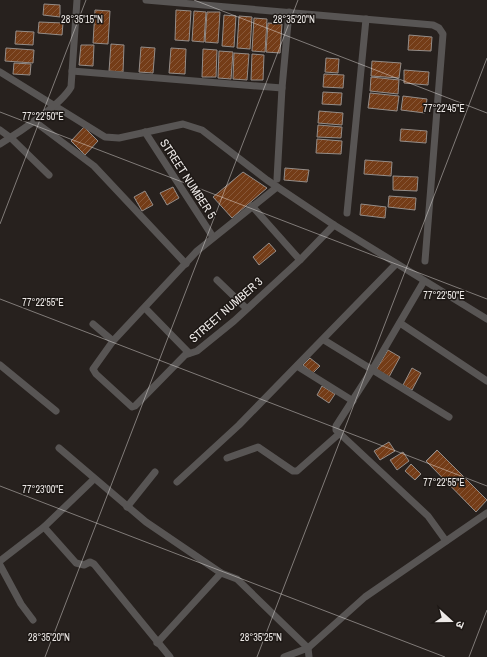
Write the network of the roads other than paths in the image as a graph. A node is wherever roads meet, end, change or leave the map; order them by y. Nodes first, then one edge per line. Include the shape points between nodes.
1 (77, 0) edge
2 (146, 0) edge
3 (289, 12) junction
4 (366, 19) junction
5 (72, 71) junction
6 (0, 72) edge
7 (282, 88) junction
8 (54, 105) junction
9 (34, 120) junction
10 (0, 130) edge
11 (145, 132) junction
12 (11, 138) junction
13 (0, 144) edge
14 (49, 175) dead end
15 (277, 179) dead end
16 (277, 187) junction
17 (252, 206) junction
18 (347, 213) dead end
19 (334, 226) junction
20 (213, 237) junction
21 (300, 260) junction
22 (425, 261) dead end
23 (186, 264) junction
24 (396, 264) junction
25 (216, 280) dead end
26 (424, 281) junction
27 (145, 308) junction
28 (246, 308) junction
29 (487, 319) edge
30 (400, 323) junction
31 (93, 324) dead end
32 (324, 340) junction
33 (113, 341) junction
34 (189, 353) junction
35 (0, 365) edge
36 (298, 366) junction
37 (372, 370) junction
38 (487, 381) edge
39 (352, 401) junction
40 (56, 411) dead end
41 (449, 417) dead end
42 (340, 433) junction
43 (59, 448) dead end
44 (227, 458) dead end
45 (155, 472) dead end
46 (94, 479) junction
47 (178, 482) dead end
48 (127, 507) junction
49 (487, 513) edge
50 (44, 527) junction
51 (446, 541) junction
52 (0, 561) edge
53 (0, 565) edge
54 (221, 573) junction
55 (33, 620) dead end
56 (157, 643) junction
57 (308, 648) junction
58 (170, 657) edge
59 (284, 657) edge
60 (309, 657) edge

1 - 5 street
2 - 3 street
3 - 4 street
3 - 7 street
4 - 18 street
4 - 22 street via 433,24 443,34
5 - 7 street
5 - 8 street via 68,93
6 - 8 street
7 - 15 street
8 - 9 street
8 - 11 street via 105,137 119,138
9 - 12 street
9 - 23 street via 94,166
10 - 12 street
11 - 16 street via 183,124 202,130
11 - 20 street, STREET NUMBER 5
12 - 13 street
12 - 14 street
16 - 17 street
16 - 19 street
17 - 20 street
17 - 21 street
19 - 21 street, STREET NUMBER 3
19 - 24 street
20 - 23 street
21 - 28 street, STREET NUMBER 3
23 - 27 street
24 - 26 street
24 - 32 street
25 - 28 street
26 - 29 street
26 - 30 street
27 - 33 street
27 - 34 street
28 - 34 street, STREET NUMBER 3 via 197,351
30 - 37 street
30 - 38 street
31 - 33 street
32 - 36 street
32 - 37 street
33 - 34 street, STREET NUMBER 3 via 93,369 132,407
35 - 40 street
36 - 39 street
36 - 47 street
37 - 39 street
37 - 41 street
39 - 42 street via 336,426
42 - 44 street via 297,471 258,447
42 - 51 street via 428,516
43 - 46 street
45 - 48 street
46 - 48 street
46 - 50 street
48 - 54 street
49 - 51 street
50 - 52 street
50 - 56 street via 76,562 84,565 90,562 94,564
51 - 57 street via 365,597
53 - 55 street via 21,604
54 - 56 street
54 - 57 street via 237,579
56 - 58 street
57 - 59 street
57 - 60 street

